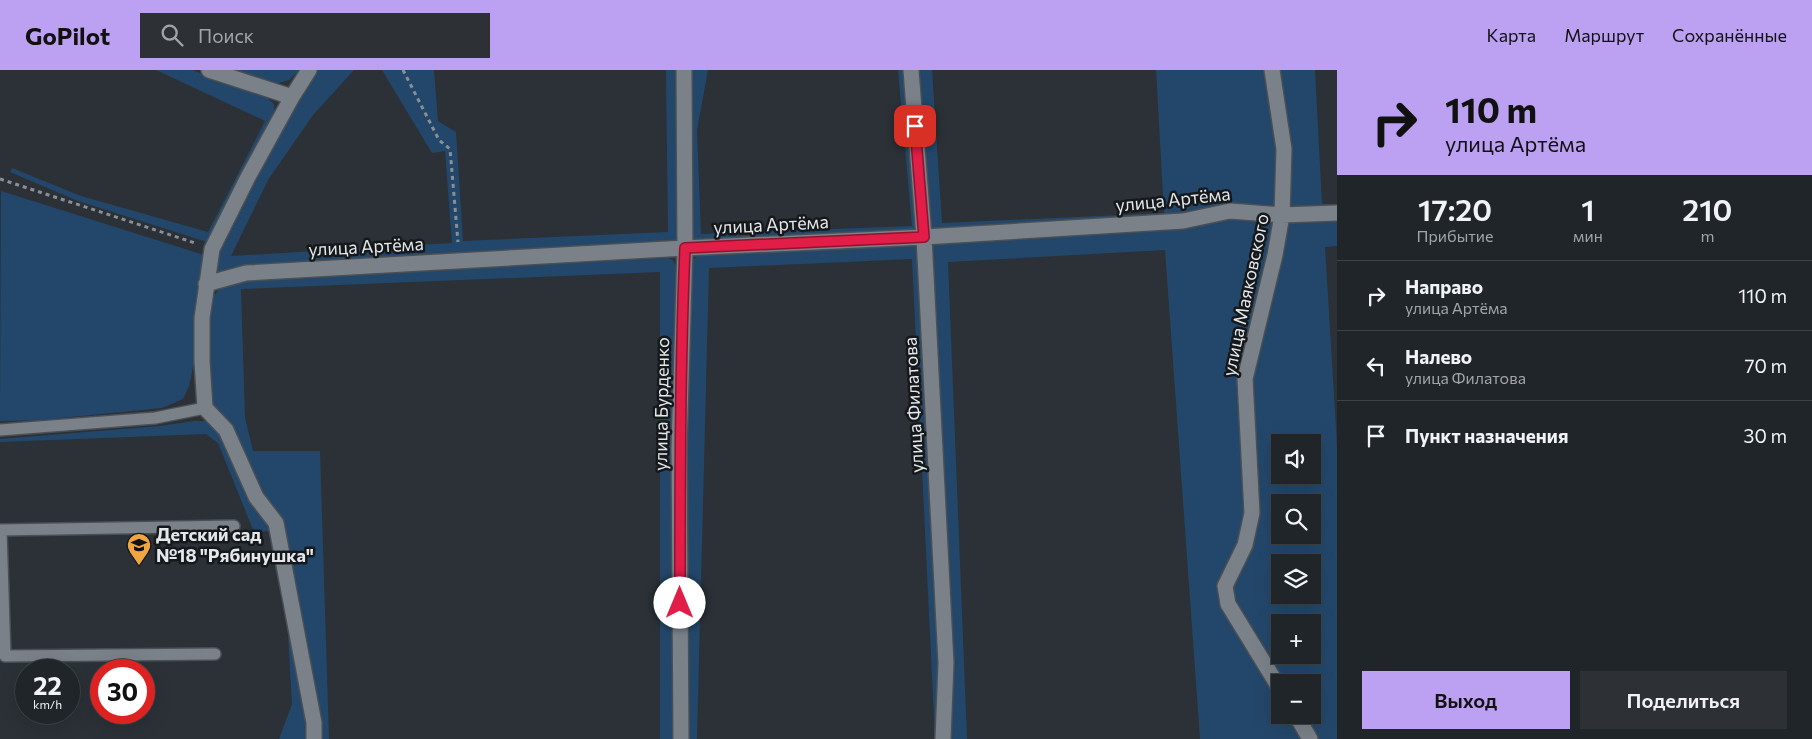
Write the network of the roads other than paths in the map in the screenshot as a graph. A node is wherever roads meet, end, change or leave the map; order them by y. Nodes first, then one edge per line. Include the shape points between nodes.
1 (208, 70) edge
2 (309, 70) edge
3 (684, 70) edge
4 (911, 70) edge
5 (1272, 70) edge
6 (292, 97) junction
7 (1337, 213) edge
8 (1282, 215) junction
9 (924, 237) junction
10 (685, 248) junction
11 (206, 284) junction
12 (205, 408) junction
13 (0, 430) edge
14 (234, 526) dead end
15 (0, 530) edge
16 (215, 654) dead end
17 (1271, 674) edge
18 (1301, 724) edge
19 (314, 739) edge
20 (682, 739) edge
21 (943, 739) edge
22 (1310, 739) edge

1 - 6 street
2 - 6 street
3 - 10 street, улица Бурденко
4 - 9 street, улица Филатова
5 - 8 street, улица Маяковского via 1284,149
6 - 11 street via 212,249
7 - 8 street, улица Артёма
8 - 9 street, улица Артёма via 1230,211 1182,221
8 - 17 street, улица Маяковского via 1245,379 1252,513 1245,545 1225,586 1228,604
9 - 10 street, улица Артёма
9 - 21 street, улица Филатова via 946,663
10 - 11 street, улица Артёма via 246,273
10 - 20 street, улица Бурденко via 679,448
11 - 12 street via 202,318
12 - 13 lane via 155,418
12 - 19 street via 226,430 256,498 276,523 314,723
14 - 15 lane
15 - 16 lane via 5,656
18 - 22 street

